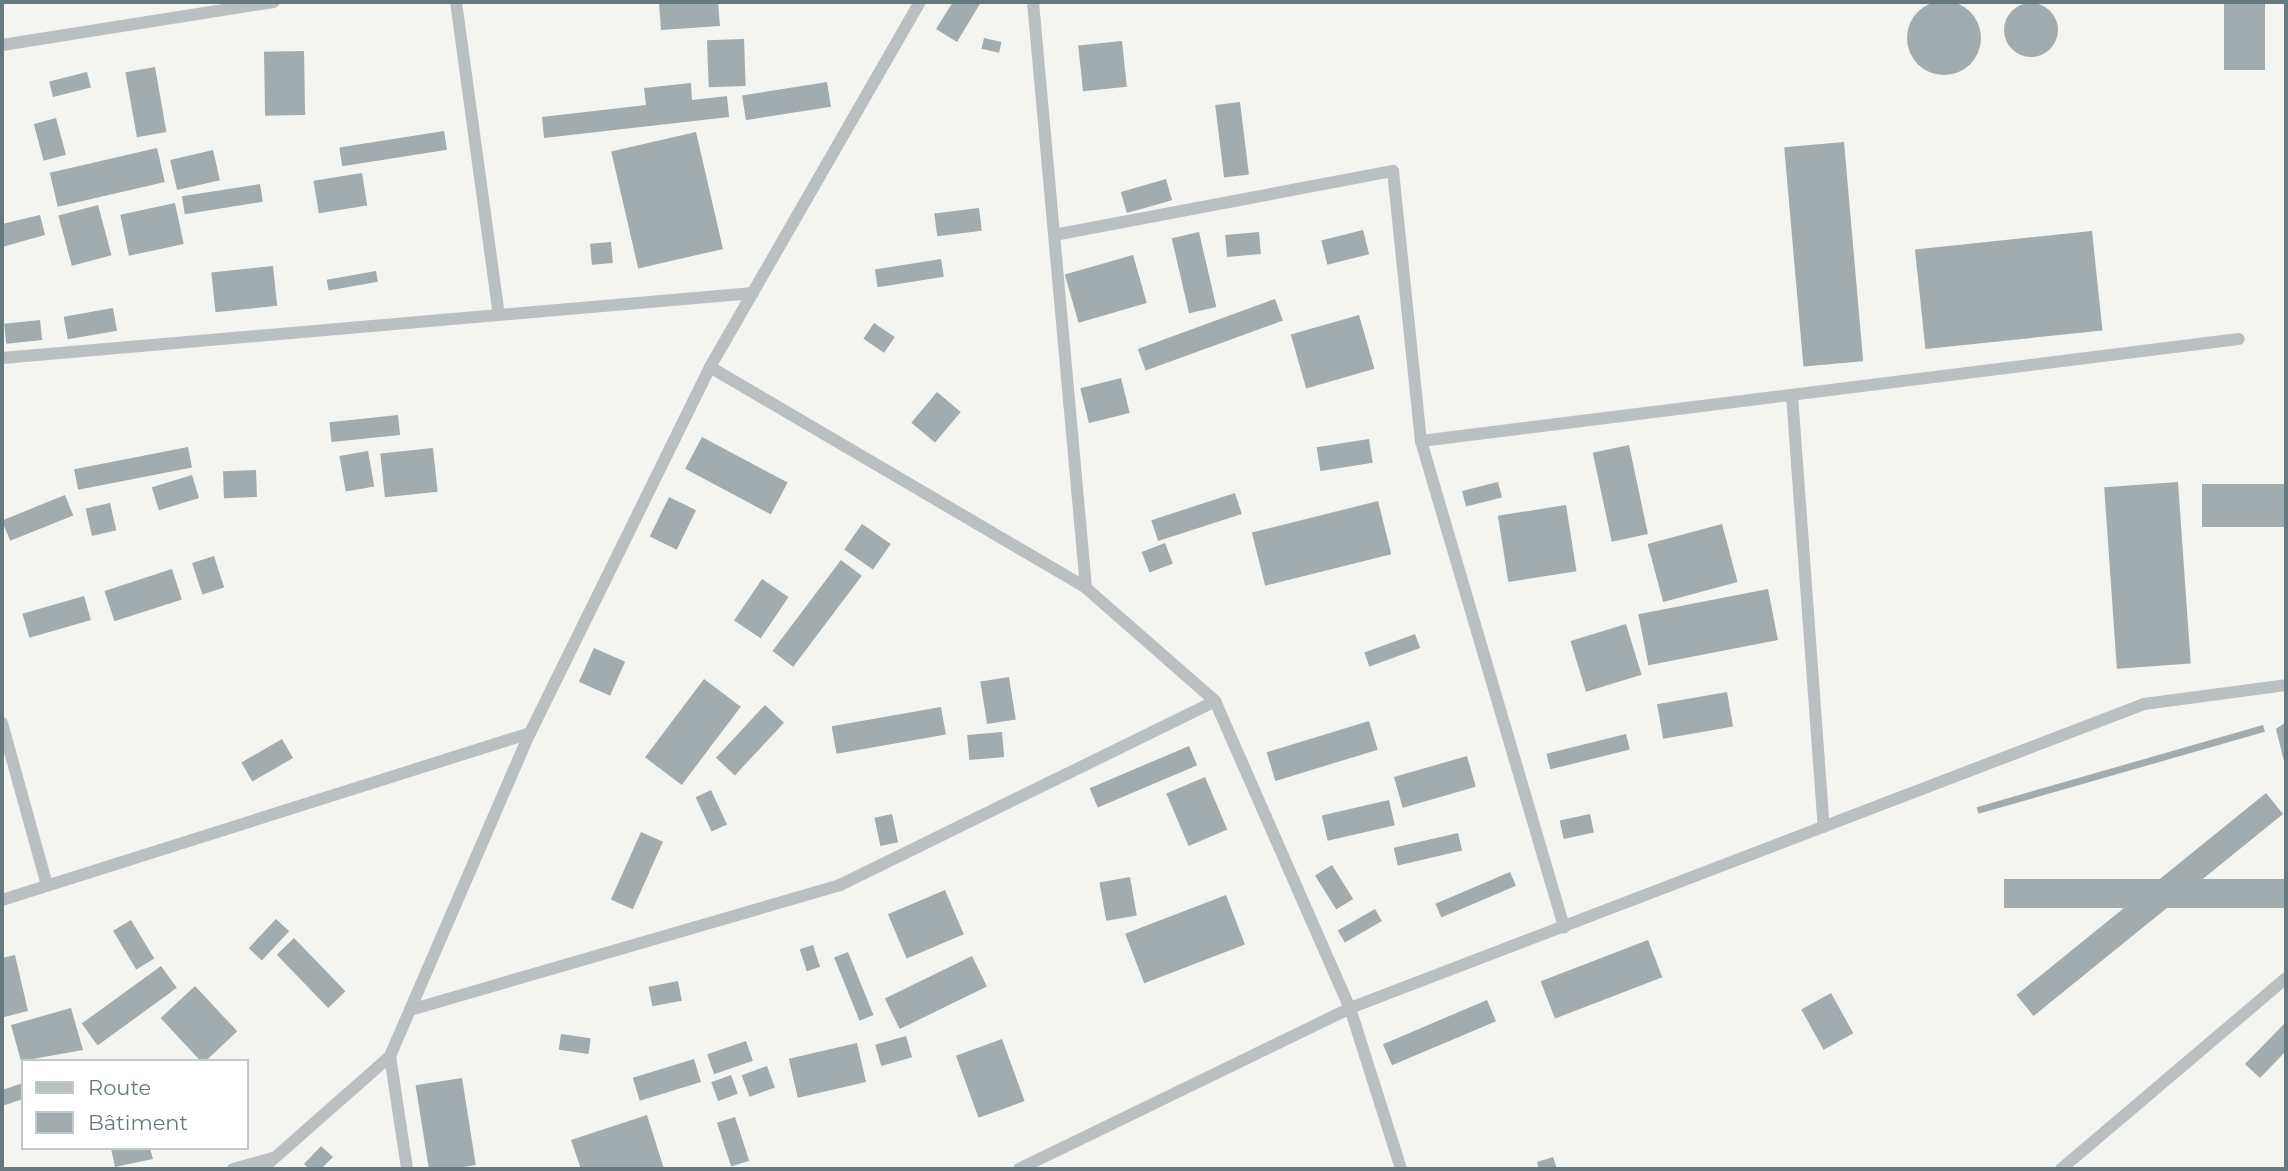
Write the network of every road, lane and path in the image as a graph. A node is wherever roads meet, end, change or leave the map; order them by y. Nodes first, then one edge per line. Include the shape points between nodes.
1 (274, 2) edge
2 (456, 2) edge
3 (920, 2) edge
4 (1033, 2) edge
5 (2, 44) edge
6 (1054, 235) junction
7 (753, 293) junction
8 (498, 310) junction
9 (2239, 339) dead end
10 (2, 358) edge
11 (710, 368) junction
12 (1792, 395) junction
13 (1422, 441) junction
14 (1086, 588) junction
15 (2286, 685) edge
16 (1215, 701) junction
17 (2, 723) edge
18 (530, 733) junction
19 (1824, 827) junction
20 (47, 885) junction
21 (2, 900) edge
22 (1564, 927) junction
23 (2286, 978) edge
24 (1350, 1008) junction
25 (410, 1010) junction
26 (390, 1056) junction
27 (273, 1158) junction
28 (233, 1169) edge
29 (262, 1169) edge
30 (407, 1169) edge
31 (1019, 1169) edge
32 (1401, 1169) edge
33 (2061, 1169) edge

1 - 5 street
2 - 8 street
3 - 7 street
4 - 6 street
6 - 13 street via 1393,170
6 - 14 street
7 - 8 street
7 - 11 street
8 - 10 street
9 - 12 street
11 - 14 street
11 - 18 street
12 - 13 street
12 - 19 street
13 - 22 street
14 - 16 street
15 - 19 street via 2144,704
16 - 24 street
16 - 25 street via 840,884
17 - 20 street
18 - 20 street
18 - 25 street
19 - 22 street
20 - 21 street
22 - 24 street
23 - 33 street
24 - 31 street
24 - 32 street
25 - 26 street
26 - 27 street
26 - 30 street
27 - 28 street
27 - 29 street

